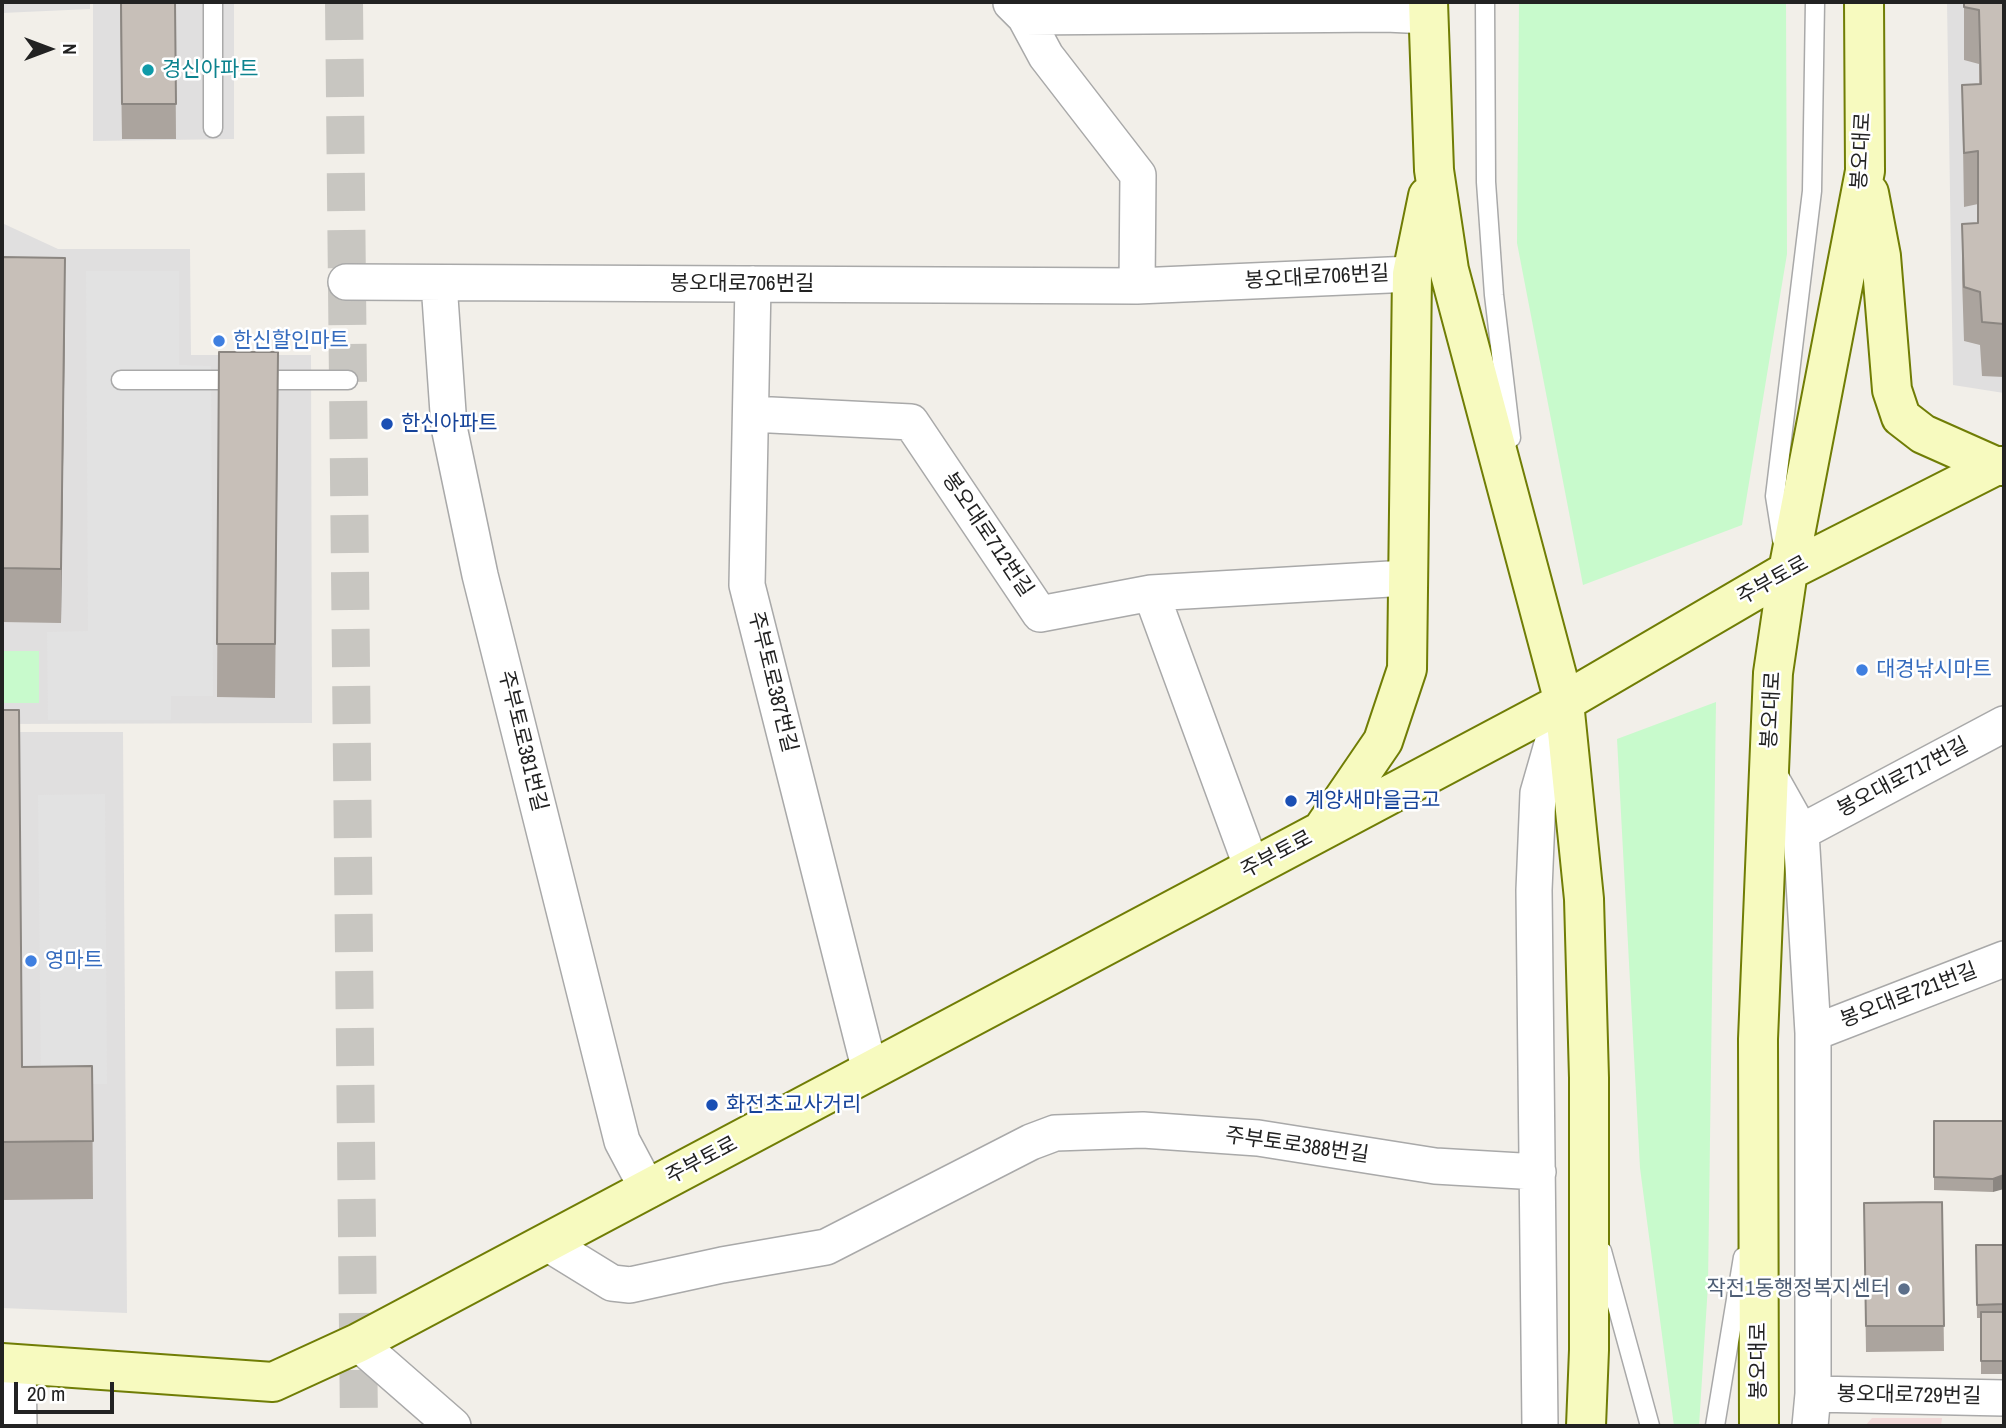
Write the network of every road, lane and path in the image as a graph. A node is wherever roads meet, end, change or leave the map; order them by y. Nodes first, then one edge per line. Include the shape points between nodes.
1 (213, 2) edge
2 (1485, 2) edge
3 (1815, 2) edge
4 (1864, 2) edge
5 (1428, 9) edge
6 (1017, 10) edge
7 (213, 128) dead end
8 (1433, 170) junction
9 (1865, 171) junction
10 (1412, 274) junction
11 (346, 282) dead end
12 (439, 282) junction
13 (752, 284) junction
14 (1137, 286) junction
15 (121, 380) dead end
16 (348, 380) dead end
17 (751, 414) junction
18 (2001, 464) edge
19 (1788, 571) junction
20 (1407, 578) junction
21 (1151, 593) junction
22 (1564, 702) junction
23 (2004, 724) edge
24 (1769, 775) junction
25 (1322, 831) junction
26 (1801, 832) junction
27 (1252, 868) junction
28 (2004, 959) edge
29 (1813, 1033) junction
30 (870, 1071) junction
31 (1758, 1170) junction
32 (1538, 1172) junction
33 (648, 1189) junction
34 (1589, 1204) junction
35 (547, 1243) junction
36 (358, 1343) junction
37 (10, 1364) edge
38 (2004, 1398) edge
39 (1812, 1410) edge
40 (19, 1426) edge
41 (453, 1426) edge
42 (1540, 1426) edge
43 (1586, 1426) edge
44 (1650, 1426) edge
45 (1715, 1426) edge
46 (1759, 1426) edge

1 - 7 lane
2 - 22 lane via 1486,182 1495,309 1509,426
3 - 19 lane via 1812,191 1775,496
4 - 9 main road, 봉오대로
5 - 6 street via 1385,14
5 - 8 main road
6 - 14 street via 1139,175
8 - 10 main road
8 - 22 main road via 1449,270
9 - 18 main road via 1881,256 1892,390 1901,417 1923,434
9 - 19 main road, 봉오대로
10 - 14 street, 봉오대로706번길
10 - 20 main road
11 - 12 street, 봉오대로706번길
12 - 13 street, 봉오대로706번길
12 - 33 street, 주부토로381번길 via 449,427 480,575 622,1141
13 - 14 street, 봉오대로706번길
13 - 17 street, 주부토로387번길
15 - 16 lane
17 - 21 street, 봉오대로712번길 via 911,422 1040,614
17 - 30 street, 주부토로387번길 via 747,585
18 - 19 main road, 주부토로
19 - 22 main road, 주부토로
19 - 24 main road, 봉오대로 via 1773,673
20 - 21 street, 봉오대로712번길
20 - 25 main road via 1407,669 1383,741
21 - 27 street
22 - 25 main road, 주부토로
22 - 32 street via 1538,793 1534,890
22 - 34 main road via 1584,899
23 - 26 street, 봉오대로717번길
24 - 26 street
24 - 31 main road, 봉오대로 via 1758,1039
25 - 27 main road, 주부토로
26 - 29 street
27 - 30 main road, 주부토로
28 - 29 street, 봉오대로721번길
29 - 39 street
30 - 33 main road, 주부토로
31 - 45 lane
31 - 46 main road, 봉오대로
32 - 35 street, 주부토로388번길 via 1435,1166 1258,1138 1143,1130 1055,1133 826,1247 630,1285 612,1283
32 - 42 street
33 - 35 main road, 주부토로
34 - 43 main road
34 - 44 lane
35 - 36 main road, 주부토로
36 - 37 main road, 주부토로 via 273,1382
36 - 41 street
37 - 40 street
38 - 39 street, 봉오대로729번길

